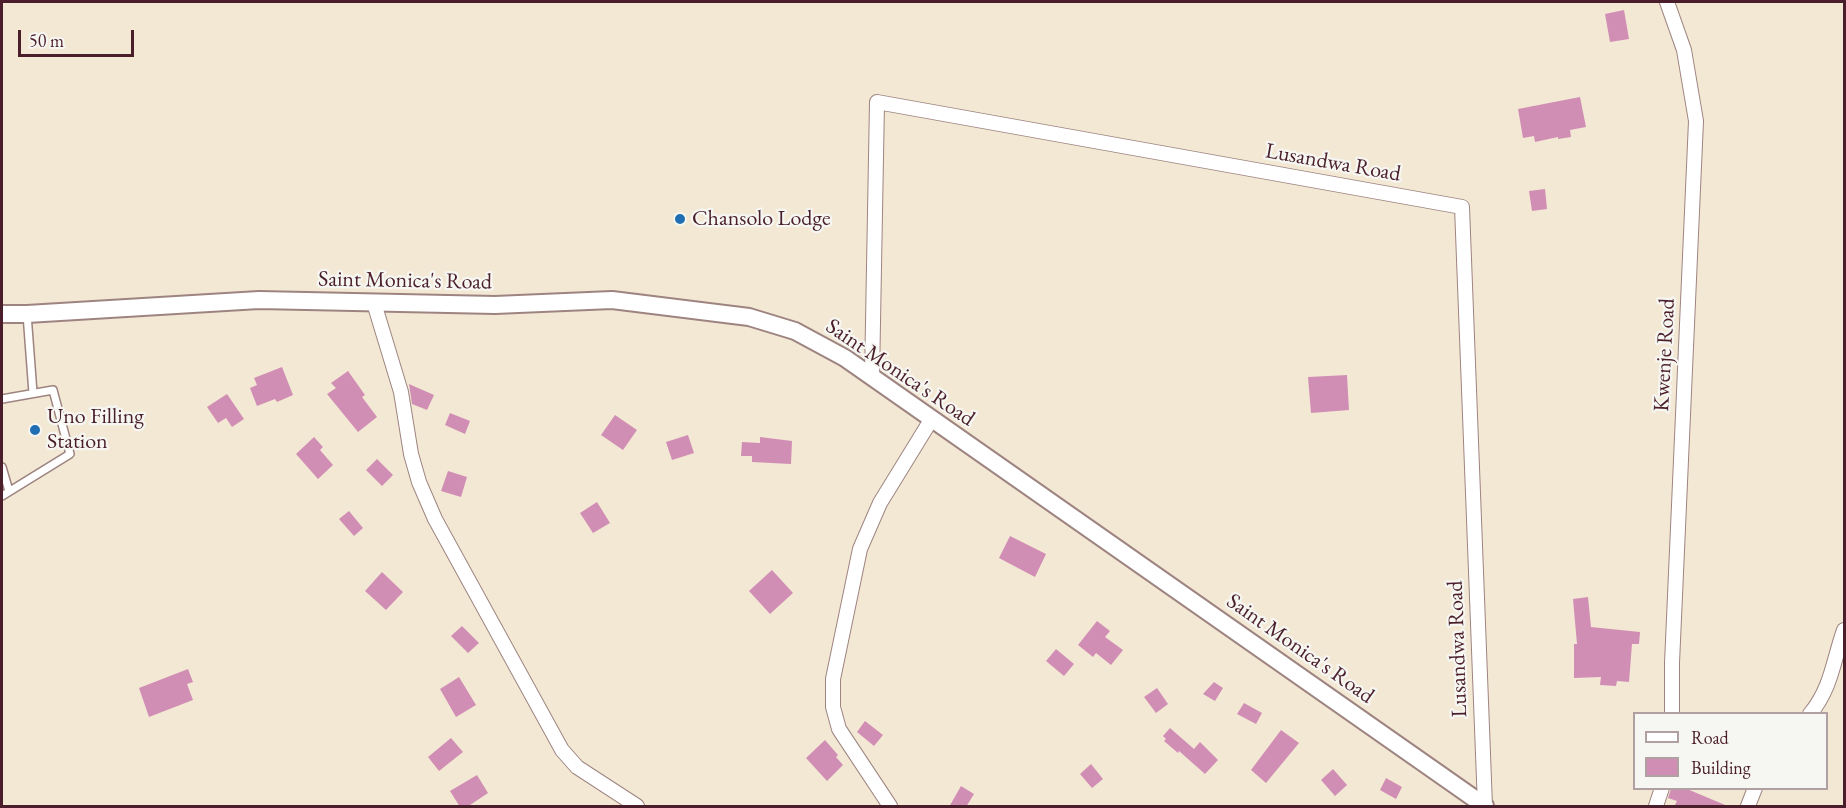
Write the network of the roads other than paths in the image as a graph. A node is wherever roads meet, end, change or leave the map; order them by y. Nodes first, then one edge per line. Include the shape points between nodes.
1 (1667, 2) edge
2 (374, 303) junction
3 (2, 314) edge
4 (27, 314) junction
5 (872, 377) junction
6 (33, 393) junction
7 (2, 399) edge
8 (931, 420) junction
9 (2, 467) edge
10 (9, 492) junction
11 (2, 496) edge
12 (1845, 630) edge
13 (1672, 712) edge
14 (1812, 712) edge
15 (1662, 790) edge
16 (1755, 790) edge
17 (1485, 806) edge
18 (637, 807) edge
19 (891, 807) edge
20 (1656, 807) edge
21 (1748, 807) edge

1 - 13 street, Kwenje Road via 1684,50 1696,121
2 - 4 street, Saint Monica's Road via 259,300
2 - 5 street, Saint Monica's Road via 495,305 612,300 749,317 795,331
2 - 18 street via 401,392 418,482 435,519 562,750 577,767
3 - 4 street, Saint Monica's Road
4 - 6 lane
5 - 8 street, Saint Monica's Road
5 - 17 street, Lusandwa Road via 876,102 1462,207
6 - 7 lane
6 - 10 lane via 53,390 70,454
8 - 17 street, Saint Monica's Road
8 - 19 street via 880,503 860,549 833,679 833,707 839,729
9 - 10 lane
10 - 11 lane
12 - 14 street via 1829,684
15 - 20 street
16 - 21 street

